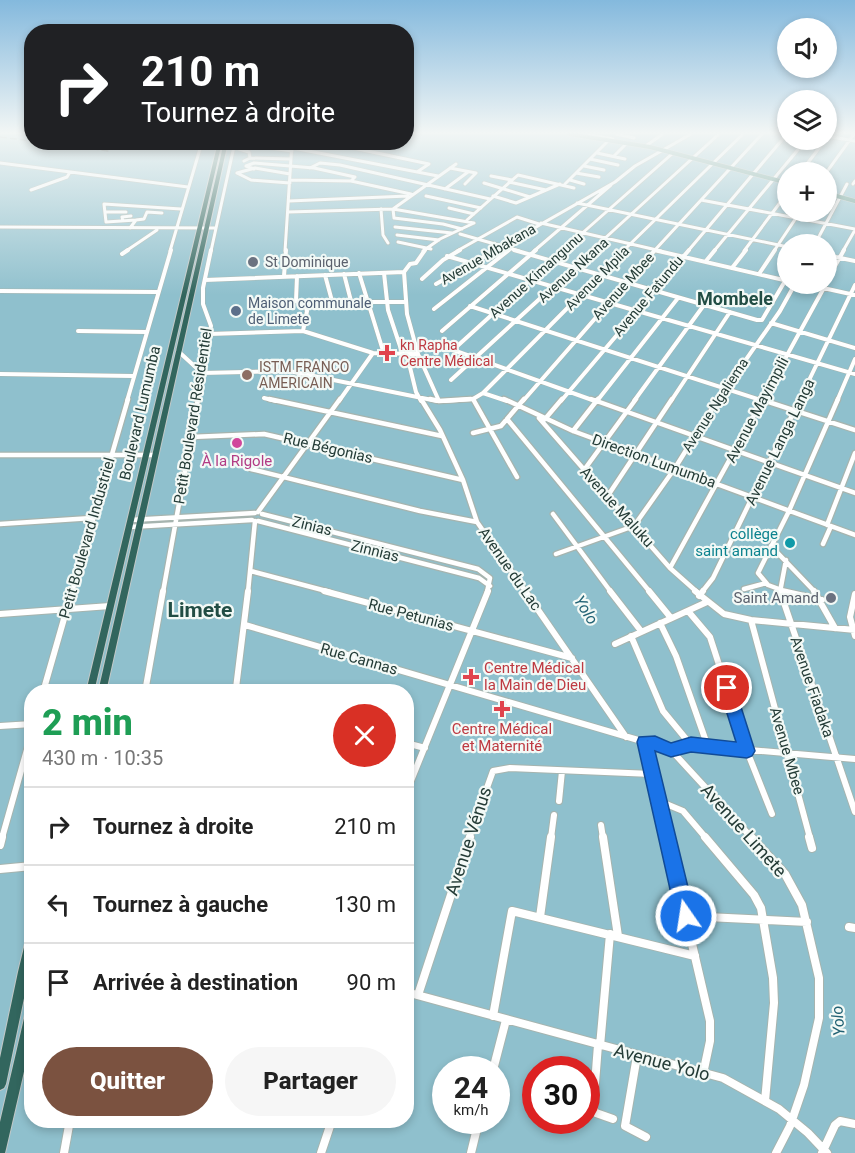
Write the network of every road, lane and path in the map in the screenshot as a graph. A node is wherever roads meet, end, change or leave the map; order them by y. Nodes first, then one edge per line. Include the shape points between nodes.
1 (188, 187) edge
2 (38, 188) edge
3 (211, 188) edge
4 (213, 188) edge
5 (225, 188) edge
6 (290, 188) edge
7 (380, 188) edge
8 (422, 188) edge
9 (439, 188) edge
10 (503, 188) edge
11 (506, 188) edge
12 (538, 188) edge
13 (553, 188) edge
14 (604, 188) edge
15 (608, 188) edge
16 (632, 188) edge
17 (661, 188) edge
18 (686, 188) edge
19 (712, 188) edge
20 (741, 188) edge
21 (766, 188) edge
22 (845, 188) edge
23 (445, 189) joint
24 (32, 190) dead end
25 (547, 190) junction
26 (411, 195) junction
27 (426, 196) dead end
28 (530, 197) junction
29 (839, 197) junction
30 (491, 198) junction
31 (701, 200) junction
32 (289, 201) junction
33 (855, 201) edge
34 (458, 202) junction
35 (577, 203) junction
36 (587, 205) junction
37 (725, 205) junction
38 (777, 206) edge
39 (449, 208) junction
40 (481, 208) junction
41 (182, 209) junction
42 (381, 209) junction
43 (393, 209) junction
44 (748, 209) junction
45 (609, 210) junction
46 (105, 212) junction
47 (126, 212) dead end
48 (288, 212) junction
49 (162, 213) dead end
50 (474, 214) junction
51 (771, 214) junction
52 (633, 215) junction
53 (777, 215) edge
54 (131, 216) dead end
55 (439, 216) junction
56 (655, 219) junction
57 (136, 220) junction
58 (467, 220) junction
59 (123, 221) junction
60 (815, 222) edge
61 (540, 224) junction
62 (825, 224) junction
63 (679, 225) junction
64 (395, 226) dead end
65 (0, 227) edge
66 (130, 228) junction
67 (203, 228) junction
68 (216, 228) junction
69 (560, 228) junction
70 (159, 229) junction
71 (176, 229) junction
72 (462, 229) junction
73 (703, 230) junction
74 (855, 230) edge
75 (452, 233) junction
76 (583, 233) junction
77 (460, 234) dead end
78 (729, 234) junction
79 (820, 234) edge
80 (397, 235) dead end
81 (607, 239) junction
82 (479, 240) junction
83 (752, 240) junction
84 (441, 241) junction
85 (398, 242) dead end
86 (387, 243) dead end
87 (630, 244) junction
88 (777, 245) joint
89 (426, 247) junction
90 (500, 247) junction
91 (431, 249) dead end
92 (655, 249) junction
93 (509, 250) junction
94 (122, 254) dead end
95 (528, 255) junction
96 (447, 256) junction
97 (682, 256) junction
98 (837, 257) edge
99 (841, 258) junction
100 (706, 261) junction
101 (855, 261) edge
102 (551, 262) junction
103 (471, 263) junction
104 (837, 265) edge
105 (485, 267) junction
106 (575, 268) junction
107 (732, 268) junction
108 (404, 272) junction
109 (359, 273) junction
110 (384, 273) junction
111 (507, 273) junction
112 (344, 274) junction
113 (759, 274) junction
114 (325, 275) junction
115 (598, 275) junction
116 (284, 276) junction
117 (297, 276) junction
118 (777, 277) edge
119 (422, 279) dead end
120 (205, 280) junction
121 (531, 281) junction
122 (624, 283) junction
123 (436, 285) dead end
124 (855, 285) edge
125 (555, 287) junction
126 (837, 289) edge
127 (0, 291) edge
128 (654, 291) junction
129 (158, 292) junction
130 (778, 294) edge
131 (789, 294) edge
132 (820, 294) edge
133 (853, 294) edge
134 (580, 295) junction
135 (678, 298) junction
136 (332, 301) junction
137 (351, 301) junction
138 (368, 301) junction
139 (297, 302) joint
140 (304, 302) junction
141 (387, 302) junction
142 (405, 302) junction
143 (608, 303) junction
144 (704, 305) junction
145 (470, 306) junction
146 (434, 309) dead end
147 (638, 311) junction
148 (730, 312) junction
149 (494, 313) junction
150 (662, 318) junction
151 (518, 320) junction
152 (771, 323) junction
153 (688, 326) junction
154 (545, 328) junction
155 (78, 331) dead end
156 (303, 331) junction
157 (442, 331) dead end
158 (146, 332) junction
159 (799, 332) junction
160 (209, 334) junction
161 (716, 334) junction
162 (575, 339) junction
163 (828, 340) junction
164 (754, 345) junction
165 (603, 348) junction
166 (855, 348) edge
167 (178, 351) junction
168 (373, 353) junction
169 (384, 354) junction
170 (418, 354) junction
171 (787, 354) junction
172 (405, 355) junction
173 (631, 357) junction
174 (473, 358) junction
175 (855, 359) edge
176 (818, 363) junction
177 (658, 366) junction
178 (504, 370) junction
179 (201, 373) junction
180 (852, 373) edge
181 (0, 374) edge
182 (133, 376) junction
183 (687, 376) junction
184 (451, 380) dead end
185 (537, 382) junction
186 (351, 383) junction
187 (724, 388) junction
188 (567, 392) junction
189 (483, 393) junction
190 (264, 398) dead end
191 (421, 398) junction
192 (473, 399) junction
193 (439, 400) junction
194 (595, 401) junction
195 (762, 401) junction
196 (518, 406) junction
197 (794, 411) junction
198 (330, 412) junction
199 (625, 413) junction
200 (537, 415) junction
201 (507, 419) junction
202 (545, 419) junction
203 (829, 421) junction
204 (655, 424) junction
205 (491, 429) junction
206 (855, 430) edge
207 (573, 431) junction
208 (473, 433) dead end
209 (442, 436) junction
210 (191, 437) junction
211 (693, 437) junction
212 (604, 442) junction
213 (308, 443) junction
214 (735, 451) junction
215 (855, 453) edge
216 (635, 454) junction
217 (0, 455) edge
218 (155, 455) junction
219 (110, 456) junction
220 (145, 456) junction
221 (768, 463) junction
222 (675, 468) junction
223 (251, 469) dead end
224 (584, 470) junction
225 (804, 475) junction
226 (283, 477) junction
227 (517, 477) dead end
228 (463, 480) junction
229 (716, 484) junction
230 (842, 488) junction
231 (855, 493) edge
232 (607, 497) junction
233 (753, 497) junction
234 (789, 511) junction
235 (258, 513) junction
236 (553, 514) dead end
237 (177, 517) junction
238 (92, 518) junction
239 (255, 521) junction
240 (477, 522) junction
241 (129, 523) junction
242 (141, 523) junction
243 (0, 524) edge
244 (176, 524) junction
245 (829, 525) junction
246 (634, 526) junction
247 (855, 535) edge
248 (605, 538) junction
249 (370, 541) junction
250 (822, 544) dead end
251 (771, 546) junction
252 (366, 548) junction
253 (576, 548) junction
254 (556, 554) dead end
255 (786, 560) junction
256 (464, 565) junction
257 (670, 568) junction
258 (251, 571) junction
259 (461, 573) junction
260 (766, 583) junction
261 (490, 586) junction
262 (744, 589) dead end
263 (779, 589) junction
264 (855, 594) edge
265 (699, 596) junction
266 (822, 600) junction
267 (707, 602) junction
268 (110, 606) junction
269 (68, 609) junction
270 (688, 610) junction
271 (0, 614) edge
272 (670, 618) junction
273 (751, 620) junction
274 (660, 623) junction
275 (245, 625) junction
276 (791, 625) junction
277 (835, 628) junction
278 (472, 631) junction
279 (641, 631) junction
280 (855, 632) edge
281 (631, 636) junction
282 (615, 644) dead end
283 (572, 658) junction
284 (45, 684) edge
285 (92, 684) edge
286 (104, 684) edge
287 (146, 684) edge
288 (237, 684) edge
289 (450, 686) junction
290 (24, 724) edge
291 (0, 726) edge
292 (626, 737) junction
293 (645, 742) junction
294 (414, 745) edge
295 (682, 747) junction
296 (708, 747) junction
297 (425, 748) junction
298 (747, 751) junction
299 (788, 754) junction
300 (837, 758) junction
301 (855, 759) edge
302 (24, 760) edge
303 (562, 771) junction
304 (414, 774) edge
305 (652, 774) junction
306 (559, 801) dead end
307 (660, 801) junction
308 (855, 812) edge
309 (772, 814) dead end
310 (554, 815) dead end
311 (601, 825) dead end
312 (0, 845) edge
313 (812, 848) dead end
314 (24, 867) edge
315 (0, 869) edge
316 (686, 916) junction
317 (540, 917) junction
318 (763, 919) junction
319 (807, 922) junction
320 (614, 935) junction
321 (695, 956) junction
322 (24, 967) edge
323 (414, 994) edge
324 (418, 995) junction
325 (493, 1016) junction
326 (506, 1020) junction
327 (24, 1023) edge
328 (14, 1024) junction
329 (599, 1045) junction
330 (24, 1048) edge
331 (497, 1056) edge
332 (637, 1056) junction
333 (702, 1074) junction
334 (0, 1084) edge
335 (765, 1101) junction
336 (613, 1119) dead end
337 (792, 1119) junction
338 (855, 1124) edge
339 (69, 1128) edge
340 (330, 1128) edge
341 (808, 1133) joint
342 (476, 1134) edge
343 (646, 1137) dead end
344 (0, 1149) edge
345 (822, 1150) edge
346 (64, 1153) edge
347 (321, 1153) edge
348 (471, 1153) edge
349 (776, 1153) edge

1 - 41 street, Petit Boulevard Industriel
2 - 24 street
3 - 67 highway, Boulevard Lumumba
4 - 67 highway, Boulevard Lumumba
5 - 68 street, Petit Boulevard Résidentiel
6 - 32 street
7 - 26 street
8 - 26 street
9 - 23 street
10 - 30 street
11 - 28 street
12 - 25 street
13 - 25 street
14 - 35 street, Avenue Mbakana
15 - 36 street
16 - 45 street, Avenue Kimangunu
17 - 52 street, Avenue Nkana
18 - 56 street, Avenue Mpila
19 - 31 street, Avenue Mbee
20 - 37 street, Avenue Fatundu
21 - 44 street
22 - 29 street
23 - 30 street
25 - 28 street
26 - 32 street
26 - 43 street
27 - 34 street
28 - 30 street via 515,203
29 - 33 main road
29 - 62 street
30 - 40 street
31 - 37 street
31 - 63 street, Avenue Mbee
32 - 48 street
34 - 39 street
34 - 40 street
35 - 36 street
35 - 61 street, Avenue Mbakana
36 - 45 street
36 - 69 street
37 - 44 street
37 - 73 street, Avenue Fatundu
38 - 51 street
39 - 50 street
39 - 55 street
40 - 50 street
41 - 46 street via 104,204
41 - 71 street, Petit Boulevard Industriel
42 - 43 street
42 - 48 street
42 - 86 street
43 - 55 street
43 - 72 street via 394,218
44 - 51 street
44 - 78 street
45 - 52 street
45 - 76 street, Avenue Kimangunu
46 - 47 street
46 - 59 street via 106,222
48 - 116 street
49 - 57 street via 146,214 144,219
50 - 58 street
51 - 53 street
51 - 83 street
52 - 56 street
52 - 81 street, Avenue Nkana
54 - 59 street via 123,217
55 - 58 street
56 - 63 street
56 - 87 street, Avenue Mpila
57 - 59 street
57 - 66 street
58 - 72 street via 474,223
60 - 62 street
61 - 69 street
61 - 82 street via 517,217
61 - 90 street, Avenue Mbakana
62 - 74 street
62 - 79 street
63 - 73 street
63 - 92 street, Avenue Mbee
64 - 75 street
65 - 66 street
66 - 70 street
67 - 68 street
67 - 71 street
67 - 167 highway, Boulevard Lumumba
67 - 220 highway, Boulevard Lumumba
68 - 120 street, Petit Boulevard Résidentiel
69 - 76 street
69 - 95 street
70 - 71 street
70 - 94 street
71 - 129 street, Petit Boulevard Industriel
72 - 75 street
73 - 78 street
73 - 97 street, Avenue Fatundu
74 - 99 street, Avenue Mayimpili
75 - 84 street
76 - 81 street
76 - 102 street, Avenue Kimangunu
77 - 82 street
78 - 83 street
78 - 100 street
80 - 84 street
81 - 87 street
81 - 106 street, Avenue Nkana
82 - 90 street
82 - 96 street
83 - 88 street
83 - 107 street
84 - 89 street
85 - 89 street
87 - 92 street
87 - 115 street, Avenue Mpila
88 - 113 street
89 - 91 street
89 - 108 street via 416,263
90 - 93 street
90 - 103 street, Avenue Mbakana
92 - 97 street
92 - 122 street, Avenue Mbee
93 - 95 street
93 - 105 street
95 - 102 street
95 - 111 street
96 - 103 street
96 - 119 street
97 - 100 street
97 - 128 street, Avenue Fatundu
98 - 99 street
99 - 101 street
99 - 104 street, Avenue Mayimpili
100 - 107 street
102 - 106 street
102 - 121 street, Avenue Kimangunu
103 - 105 street
103 - 123 street, Avenue Mbakana
105 - 111 street
105 - 146 street
106 - 115 street
106 - 125 street, Avenue Nkana
107 - 113 street
108 - 110 street
108 - 142 street
109 - 110 street
109 - 112 street
109 - 138 street
110 - 141 street
111 - 121 street
111 - 145 street
112 - 114 street
112 - 137 street
113 - 118 street
114 - 117 street
114 - 136 street
115 - 122 street
115 - 134 street, Avenue Mpila
116 - 117 street
116 - 120 street
117 - 139 street
120 - 160 street, Petit Boulevard Résidentiel via 202,293 211,326
121 - 125 street
121 - 149 street, Avenue Kimangunu
122 - 128 street
122 - 143 street, Avenue Mbee
124 - 133 street, Avenue Langa Langa
125 - 134 street
125 - 151 street, Avenue Nkana
126 - 133 street
127 - 129 street
128 - 135 street
128 - 147 street, Avenue Fatundu
129 - 158 street, Petit Boulevard Industriel
130 - 148 street via 762,320
131 - 152 street, Avenue Ngaliema
132 - 159 street, Avenue Mayimpili
133 - 163 street, Avenue Langa Langa
134 - 143 street
134 - 154 street, Avenue Mpila
135 - 144 street
135 - 150 street
136 - 137 street
136 - 140 street
137 - 138 street
138 - 141 street
138 - 169 street
139 - 140 street
140 - 156 street via 307,311
141 - 142 street
141 - 172 street, Avenue du Lac
142 - 170 street
143 - 147 street
143 - 162 street, Avenue Mbee
144 - 148 street
144 - 153 street
145 - 149 street
145 - 157 street
147 - 150 street
147 - 165 street, Avenue Fatundu
148 - 161 street
149 - 151 street
149 - 174 street, Avenue Kimangunu via 453,350
150 - 153 street
150 - 173 street
151 - 154 street
151 - 174 street, Avenue Nkana
152 - 159 street
152 - 164 street, Avenue Ngaliema
153 - 161 street
153 - 177 street
154 - 162 street
154 - 178 street, Avenue Mpila
155 - 158 street
156 - 160 street
156 - 168 street
158 - 182 street, Petit Boulevard Industriel
159 - 163 street
159 - 171 street, Avenue Mayimpili
160 - 179 street, Petit Boulevard Résidentiel
161 - 164 street
161 - 183 street
162 - 165 street
162 - 185 street, Avenue Mbee
163 - 166 street
163 - 176 street, Avenue Langa Langa
164 - 171 street
164 - 187 street, Avenue Ngaliema
165 - 173 street
165 - 188 street, Avenue Fatundu
167 - 179 street
167 - 218 highway, Boulevard Lumumba
168 - 169 street
168 - 186 street
169 - 172 street
170 - 172 street
170 - 193 street
171 - 176 street
171 - 195 street, Avenue Mayimpili
172 - 191 street, Avenue du Lac
173 - 177 street
173 - 194 street
174 - 178 street
174 - 184 street, Avenue Nkana
175 - 180 street
176 - 180 street
176 - 197 street, Avenue Langa Langa
177 - 183 street
177 - 199 street
178 - 185 street
178 - 189 street, Avenue Mpila
179 - 186 street via 280,370
179 - 210 street, Petit Boulevard Résidentiel
180 - 203 street
181 - 182 street
182 - 219 street, Petit Boulevard Industriel
183 - 187 street
183 - 204 street
185 - 188 street
185 - 196 street, Avenue Mbee
186 - 191 street
186 - 198 street
187 - 195 street
187 - 211 street, Avenue Ngaliema
188 - 194 street
188 - 202 street, Avenue Fatundu
189 - 192 street
189 - 196 street, Direction Lumumba via 495,394
190 - 198 street
191 - 193 street
191 - 209 street, Avenue du Lac
192 - 193 street
192 - 205 street
194 - 199 street
194 - 207 street
195 - 197 street
195 - 214 street, Avenue Mayimpili
196 - 200 street, Direction Lumumba
196 - 201 street, Avenue Mbee
197 - 203 street
197 - 221 street, Avenue Langa Langa
198 - 209 street
198 - 213 street
199 - 204 street
199 - 212 street
200 - 202 street, Direction Lumumba
200 - 224 street, Avenue Maluku
201 - 205 street, Avenue Mbee
201 - 248 street
202 - 207 street, Direction Lumumba
203 - 206 street
203 - 225 street
204 - 211 street
204 - 216 street
205 - 208 street, Avenue Mbee
205 - 227 street
207 - 212 street, Direction Lumumba
209 - 228 street, Avenue du Lac
210 - 213 street, Rue Bégonias via 259,434
210 - 237 street, Petit Boulevard Résidentiel
211 - 214 street
211 - 222 street, Avenue Ngaliema
212 - 216 street, Direction Lumumba
212 - 224 street
213 - 226 street
213 - 228 street, Rue Bégonias
214 - 221 street
214 - 229 street, Avenue Mayimpili
215 - 230 street
216 - 222 street, Direction Lumumba
216 - 232 street
217 - 219 street
218 - 220 street
218 - 242 highway, Boulevard Lumumba
219 - 220 street
219 - 238 street, Petit Boulevard Industriel
220 - 241 highway, Boulevard Lumumba
221 - 225 street
221 - 233 street, Avenue Langa Langa
222 - 229 street, Direction Lumumba
222 - 246 street, Avenue Ngaliema
223 - 226 street
224 - 232 street, Avenue Maluku
225 - 230 street
225 - 234 street
226 - 235 street
226 - 240 street
228 - 240 street, Avenue du Lac
229 - 233 street, Direction Lumumba
229 - 257 street, Avenue Mayimpili
230 - 231 street
230 - 245 street
232 - 246 street, Avenue Maluku
233 - 234 street, Direction Lumumba
233 - 265 street, Avenue Langa Langa via 713,578
234 - 245 street, Direction Lumumba
234 - 251 street
235 - 237 street, Zinias
235 - 239 street via 262,518
235 - 239 street via 250,516
235 - 249 street, Zinias
236 - 253 street
237 - 242 street, Zinias
237 - 244 street, Petit Boulevard Résidentiel
238 - 243 street
238 - 269 street, Petit Boulevard Industriel
239 - 244 street, Zinnias
239 - 252 street, Zinnias
239 - 258 street
240 - 283 street, Avenue du Lac
241 - 242 street
241 - 268 highway, Boulevard Lumumba
242 - 244 street, Zinnias
242 - 286 highway, Boulevard Lumumba
244 - 287 street, Petit Boulevard Résidentiel
245 - 247 street, Direction Lumumba
245 - 250 street
246 - 248 street
246 - 257 street, Avenue Maluku
248 - 253 street
248 - 272 street
249 - 252 street
249 - 256 street, Zinias
251 - 255 street
251 - 260 street via 758,573
252 - 259 street, Zinnias
253 - 254 street
253 - 279 street
255 - 263 street
255 - 266 street
256 - 259 street
256 - 261 street, Zinias via 485,573
257 - 265 street, Avenue Maluku
258 - 275 street
258 - 278 street, Rue Petunias
259 - 261 street, Zinnias
260 - 262 street
260 - 263 street
261 - 278 street
263 - 266 street
263 - 276 street, Avenue Fiadaka
264 - 280 street via 850,617
265 - 267 street, Avenue Maluku
266 - 277 street
267 - 270 street
267 - 273 street, Avenue Maluku via 724,614
268 - 269 street
268 - 285 highway, Boulevard Lumumba
269 - 271 street
269 - 284 street, Petit Boulevard Industriel
270 - 272 street
270 - 298 street via 710,637
272 - 274 street
273 - 276 street, Avenue Maluku
273 - 299 street, Avenue Mbee
274 - 279 street
274 - 296 street via 676,656
275 - 288 street
275 - 289 street, Rue Cannas
276 - 277 street, Avenue Maluku
276 - 300 street, Avenue Fiadaka
277 - 280 street, Avenue Maluku
278 - 283 street, Rue Petunias
278 - 289 street
279 - 281 street
281 - 282 street
281 - 295 street
283 - 292 street, Avenue du Lac
289 - 292 street, Rue Cannas
289 - 297 street
290 - 291 street
292 - 293 street, Rue Cannas
293 - 295 street
293 - 305 street
294 - 297 street
295 - 296 street
295 - 319 street, Avenue Limete via 785,874
296 - 298 street
297 - 304 street
298 - 299 street
298 - 309 street
299 - 300 street
299 - 313 street, Avenue Mbee
300 - 301 street
300 - 308 street, Avenue Fiadaka
302 - 312 street
303 - 305 street, Avenue Vénus
303 - 306 street
303 - 324 street, Avenue Vénus via 493,771
305 - 307 street
307 - 316 street
307 - 318 street via 683,811 754,895
310 - 317 street
311 - 320 street
314 - 315 street
316 - 318 street
316 - 321 street
317 - 320 street
317 - 325 street via 514,910 510,913
318 - 319 street
318 - 335 street via 774,1003
319 - 337 street, Avenue Limete via 819,978 819,1018 810,1064
320 - 321 street
320 - 329 street
321 - 333 street via 710,1020 710,1041
322 - 328 highway
323 - 324 street, Avenue Yolo
324 - 325 street, Avenue Yolo
325 - 326 street, Avenue Yolo
326 - 329 street, Avenue Yolo
326 - 331 street
327 - 328 street
328 - 334 highway
329 - 332 street, Avenue Yolo
329 - 336 street via 593,1109
330 - 344 highway
332 - 333 street, Avenue Yolo
332 - 343 street via 625,1126
333 - 335 street, Avenue Yolo via 723,1078
335 - 337 street, Avenue Yolo
337 - 341 street, Avenue Yolo
337 - 349 street, Avenue Limete
338 - 345 street via 840,1121
339 - 346 street
340 - 347 street
341 - 345 street, Avenue Yolo
342 - 348 street

